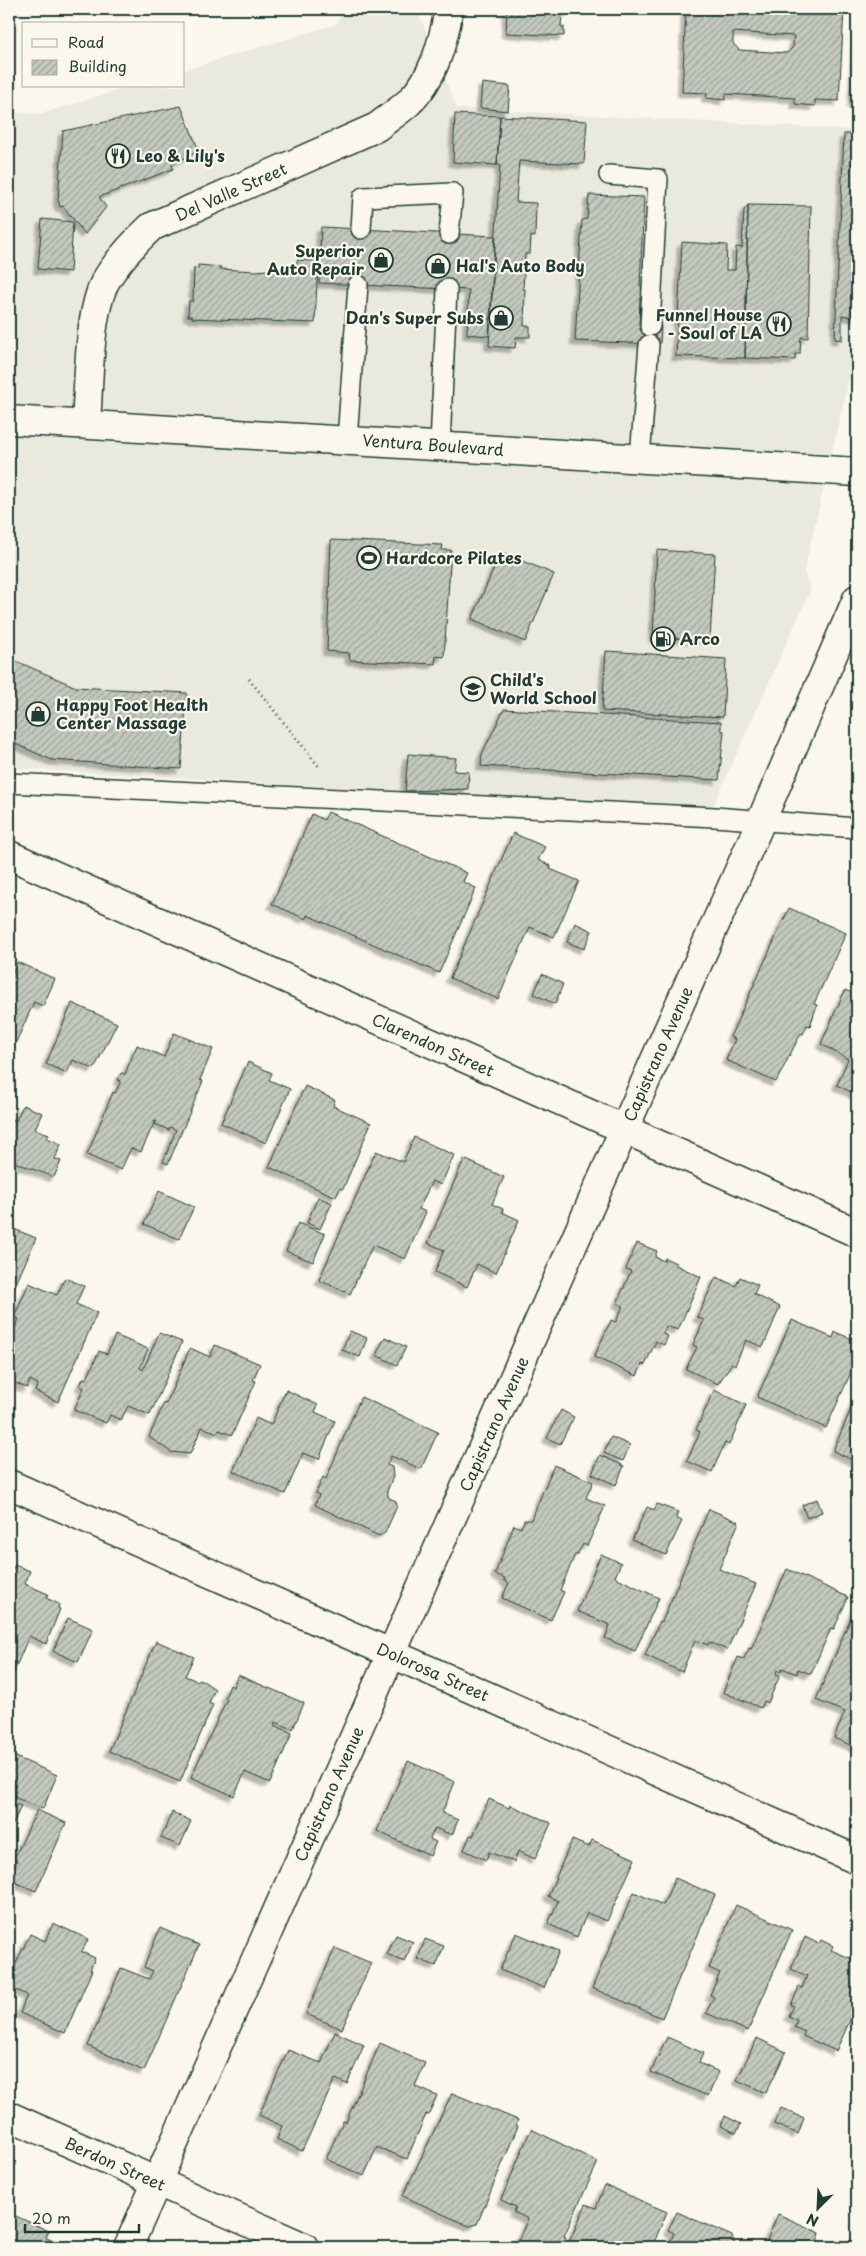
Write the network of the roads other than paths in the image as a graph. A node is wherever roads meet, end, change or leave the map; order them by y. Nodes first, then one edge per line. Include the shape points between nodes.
1 (449, 9) edge
2 (609, 175) dead end
3 (362, 230) dead end
4 (449, 234) dead end
5 (358, 285) dead end
6 (447, 289) dead end
7 (650, 326) dead end
8 (650, 344) dead end
9 (9, 420) edge
10 (86, 424) junction
11 (347, 440) junction
12 (440, 445) junction
13 (640, 457) junction
14 (857, 472) edge
15 (857, 599) edge
16 (9, 783) edge
17 (762, 821) junction
18 (857, 828) edge
19 (9, 856) edge
20 (624, 1130) junction
21 (857, 1233) edge
22 (9, 1484) edge
23 (391, 1654) junction
24 (857, 1860) edge
25 (9, 2116) edge
26 (156, 2182) junction
27 (128, 2247) edge
28 (304, 2247) edge

1 - 10 street, Del Valle Street via 443,43 425,82 409,102 377,127 151,227 129,248 106,281 94,317
2 - 7 lane via 658,179
3 - 4 lane via 363,197 453,193
5 - 11 lane
6 - 12 lane
8 - 13 lane
9 - 10 street, Ventura Boulevard
10 - 11 street, Ventura Boulevard
11 - 12 street, Ventura Boulevard
12 - 13 street, Ventura Boulevard
13 - 14 street, Ventura Boulevard
15 - 17 street, Capistrano Avenue
16 - 17 lane
17 - 18 lane
17 - 20 street, Capistrano Avenue
19 - 20 street, Clarendon Street
20 - 21 street, Clarendon Street
20 - 23 street, Capistrano Avenue
22 - 23 street, Dolorosa Street
23 - 24 street, Dolorosa Street
23 - 26 street, Capistrano Avenue
25 - 26 street, Berdon Street
26 - 27 street, Capistrano Avenue
26 - 28 street, Berdon Street

